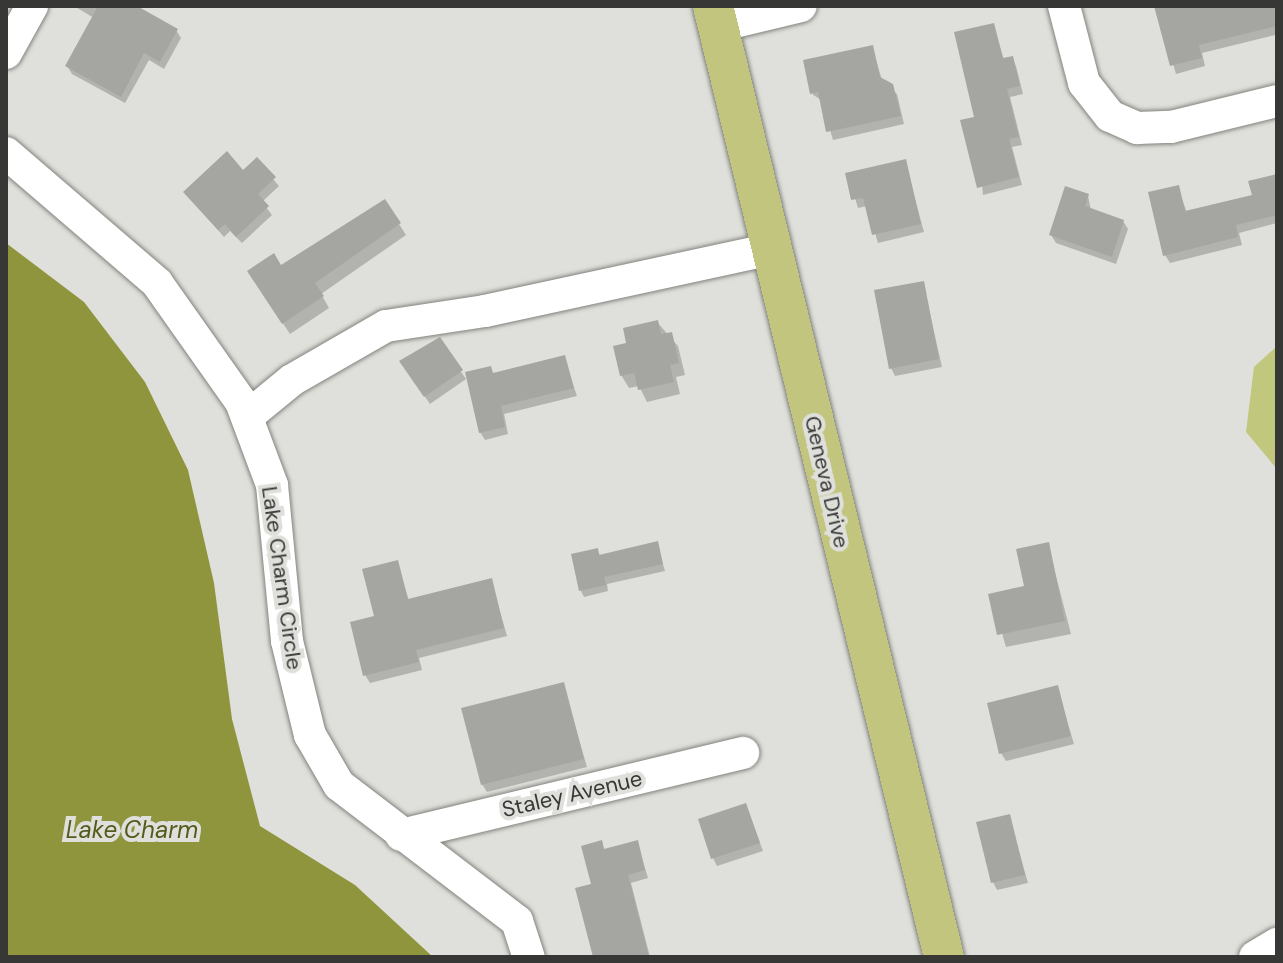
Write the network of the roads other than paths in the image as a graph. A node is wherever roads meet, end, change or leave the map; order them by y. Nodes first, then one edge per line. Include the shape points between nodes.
1 (32, 6) edge
2 (801, 6) edge
3 (1064, 6) edge
4 (716, 16) edge
5 (6, 53) edge
6 (1277, 101) edge
7 (6, 153) edge
8 (772, 249) junction
9 (247, 417) junction
10 (743, 753) dead end
11 (401, 835) junction
12 (1277, 944) edge
13 (529, 957) edge
14 (944, 957) edge
15 (1255, 957) edge

1 - 5 street
2 - 4 street
3 - 6 street via 1084,83 1110,116 1137,128 1171,127
4 - 8 main road, Geneva Drive
7 - 9 street, Lake Charm Circle via 157,283 202,340
8 - 9 street via 485,311 386,326 292,380
8 - 14 main road, Geneva Drive
9 - 11 street, Lake Charm Circle via 272,485 287,641 310,735 339,785
10 - 11 street, Staley Avenue
11 - 13 street, Lake Charm Circle via 517,921
12 - 15 street

